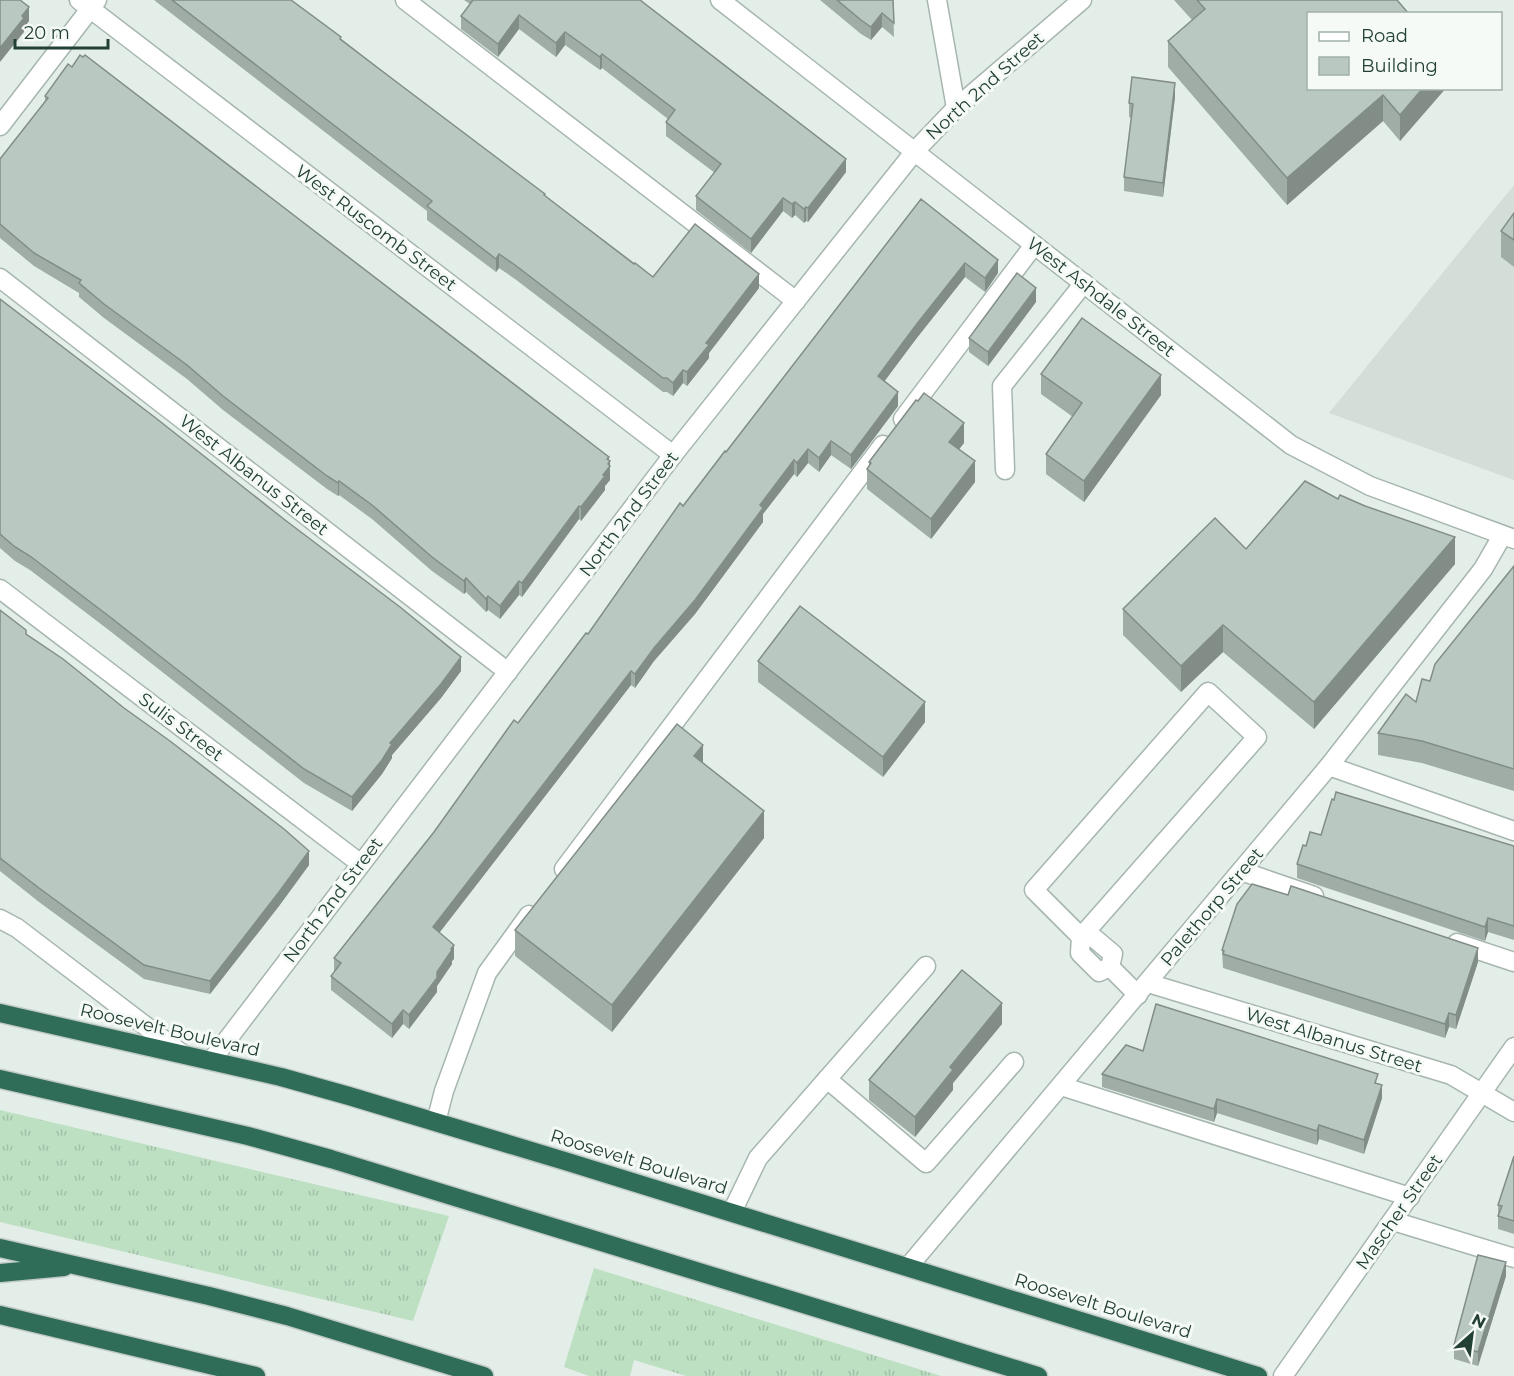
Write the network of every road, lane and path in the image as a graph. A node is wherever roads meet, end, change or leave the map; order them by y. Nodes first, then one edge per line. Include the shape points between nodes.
1 (405, 0) edge
2 (720, 0) edge
3 (937, 0) edge
4 (1082, 0) edge
5 (89, 3) edge
6 (956, 108) junction
7 (0, 126) edge
8 (915, 152) junction
9 (1034, 245) junction
10 (0, 278) edge
11 (1084, 283) junction
12 (796, 301) junction
13 (673, 455) junction
14 (1005, 470) dead end
15 (1508, 538) edge
16 (0, 589) edge
17 (508, 672) junction
18 (1329, 766) junction
19 (1514, 831) edge
20 (361, 864) junction
21 (1241, 871) junction
22 (551, 886) edge
23 (1332, 902) edge
24 (536, 905) edge
25 (0, 919) edge
26 (1082, 937) junction
27 (1446, 940) edge
28 (1514, 962) edge
29 (926, 966) dead end
30 (1143, 989) junction
31 (0, 1013) edge
32 (1514, 1047) edge
33 (181, 1053) junction
34 (211, 1061) junction
35 (1014, 1062) dead end
36 (0, 1079) edge
37 (827, 1079) junction
38 (1061, 1086) junction
39 (1482, 1094) junction
40 (1514, 1112) edge
41 (436, 1122) junction
42 (1410, 1197) junction
43 (732, 1212) junction
44 (1392, 1221) junction
45 (0, 1248) edge
46 (1514, 1258) edge
47 (79, 1266) junction
48 (908, 1267) junction
49 (0, 1274) edge
50 (0, 1314) edge
51 (210, 1370) edge
52 (256, 1376) edge
53 (484, 1376) edge
54 (1038, 1376) edge
55 (1258, 1376) edge
56 (1282, 1376) edge

1 - 12 street
2 - 8 street, West Ashdale Street
3 - 6 street
4 - 6 street, North 2nd Street
5 - 7 street
5 - 13 street, West Ruscomb Street
6 - 8 street, North 2nd Street
8 - 9 street, West Ashdale Street
8 - 12 street, North 2nd Street
9 - 11 street, West Ashdale Street
9 - 22 street
10 - 17 street, West Albanus Street
11 - 14 street via 1002,387
11 - 15 street, West Ashdale Street via 1291,445 1370,486
12 - 13 street, North 2nd Street
13 - 17 street, North 2nd Street
15 - 18 street, Palethorp Street
16 - 20 street, Sulis Street
17 - 20 street, North 2nd Street
18 - 19 street
18 - 21 street, Palethorp Street
20 - 34 street, North 2nd Street
21 - 23 street
21 - 30 street, Palethorp Street
24 - 41 street via 487,973
25 - 33 street
26 - 26 street via 1257,737 1208,692 1034,890
26 - 30 street via 1094,938 1113,954 1110,967
27 - 28 street
29 - 37 street
30 - 38 street, Palethorp Street
30 - 39 street, West Albanus Street via 1451,1075
31 - 33 highway, Roosevelt Boulevard
32 - 39 street, Mascher Street
33 - 34 highway, Roosevelt Boulevard
34 - 41 highway, Roosevelt Boulevard
35 - 37 street via 926,1163
36 - 54 highway via 331,1159
37 - 43 street via 758,1158
38 - 42 street
38 - 48 street, Palethorp Street
39 - 40 street, West Albanus Street
39 - 42 street, Mascher Street
41 - 43 highway, Roosevelt Boulevard
42 - 44 street, Mascher Street
43 - 48 highway, Roosevelt Boulevard
44 - 46 street
44 - 56 street, Mascher Street
45 - 47 highway
47 - 49 highway
47 - 53 highway via 209,1296
48 - 55 highway, Roosevelt Boulevard
50 - 51 highway
51 - 52 highway

